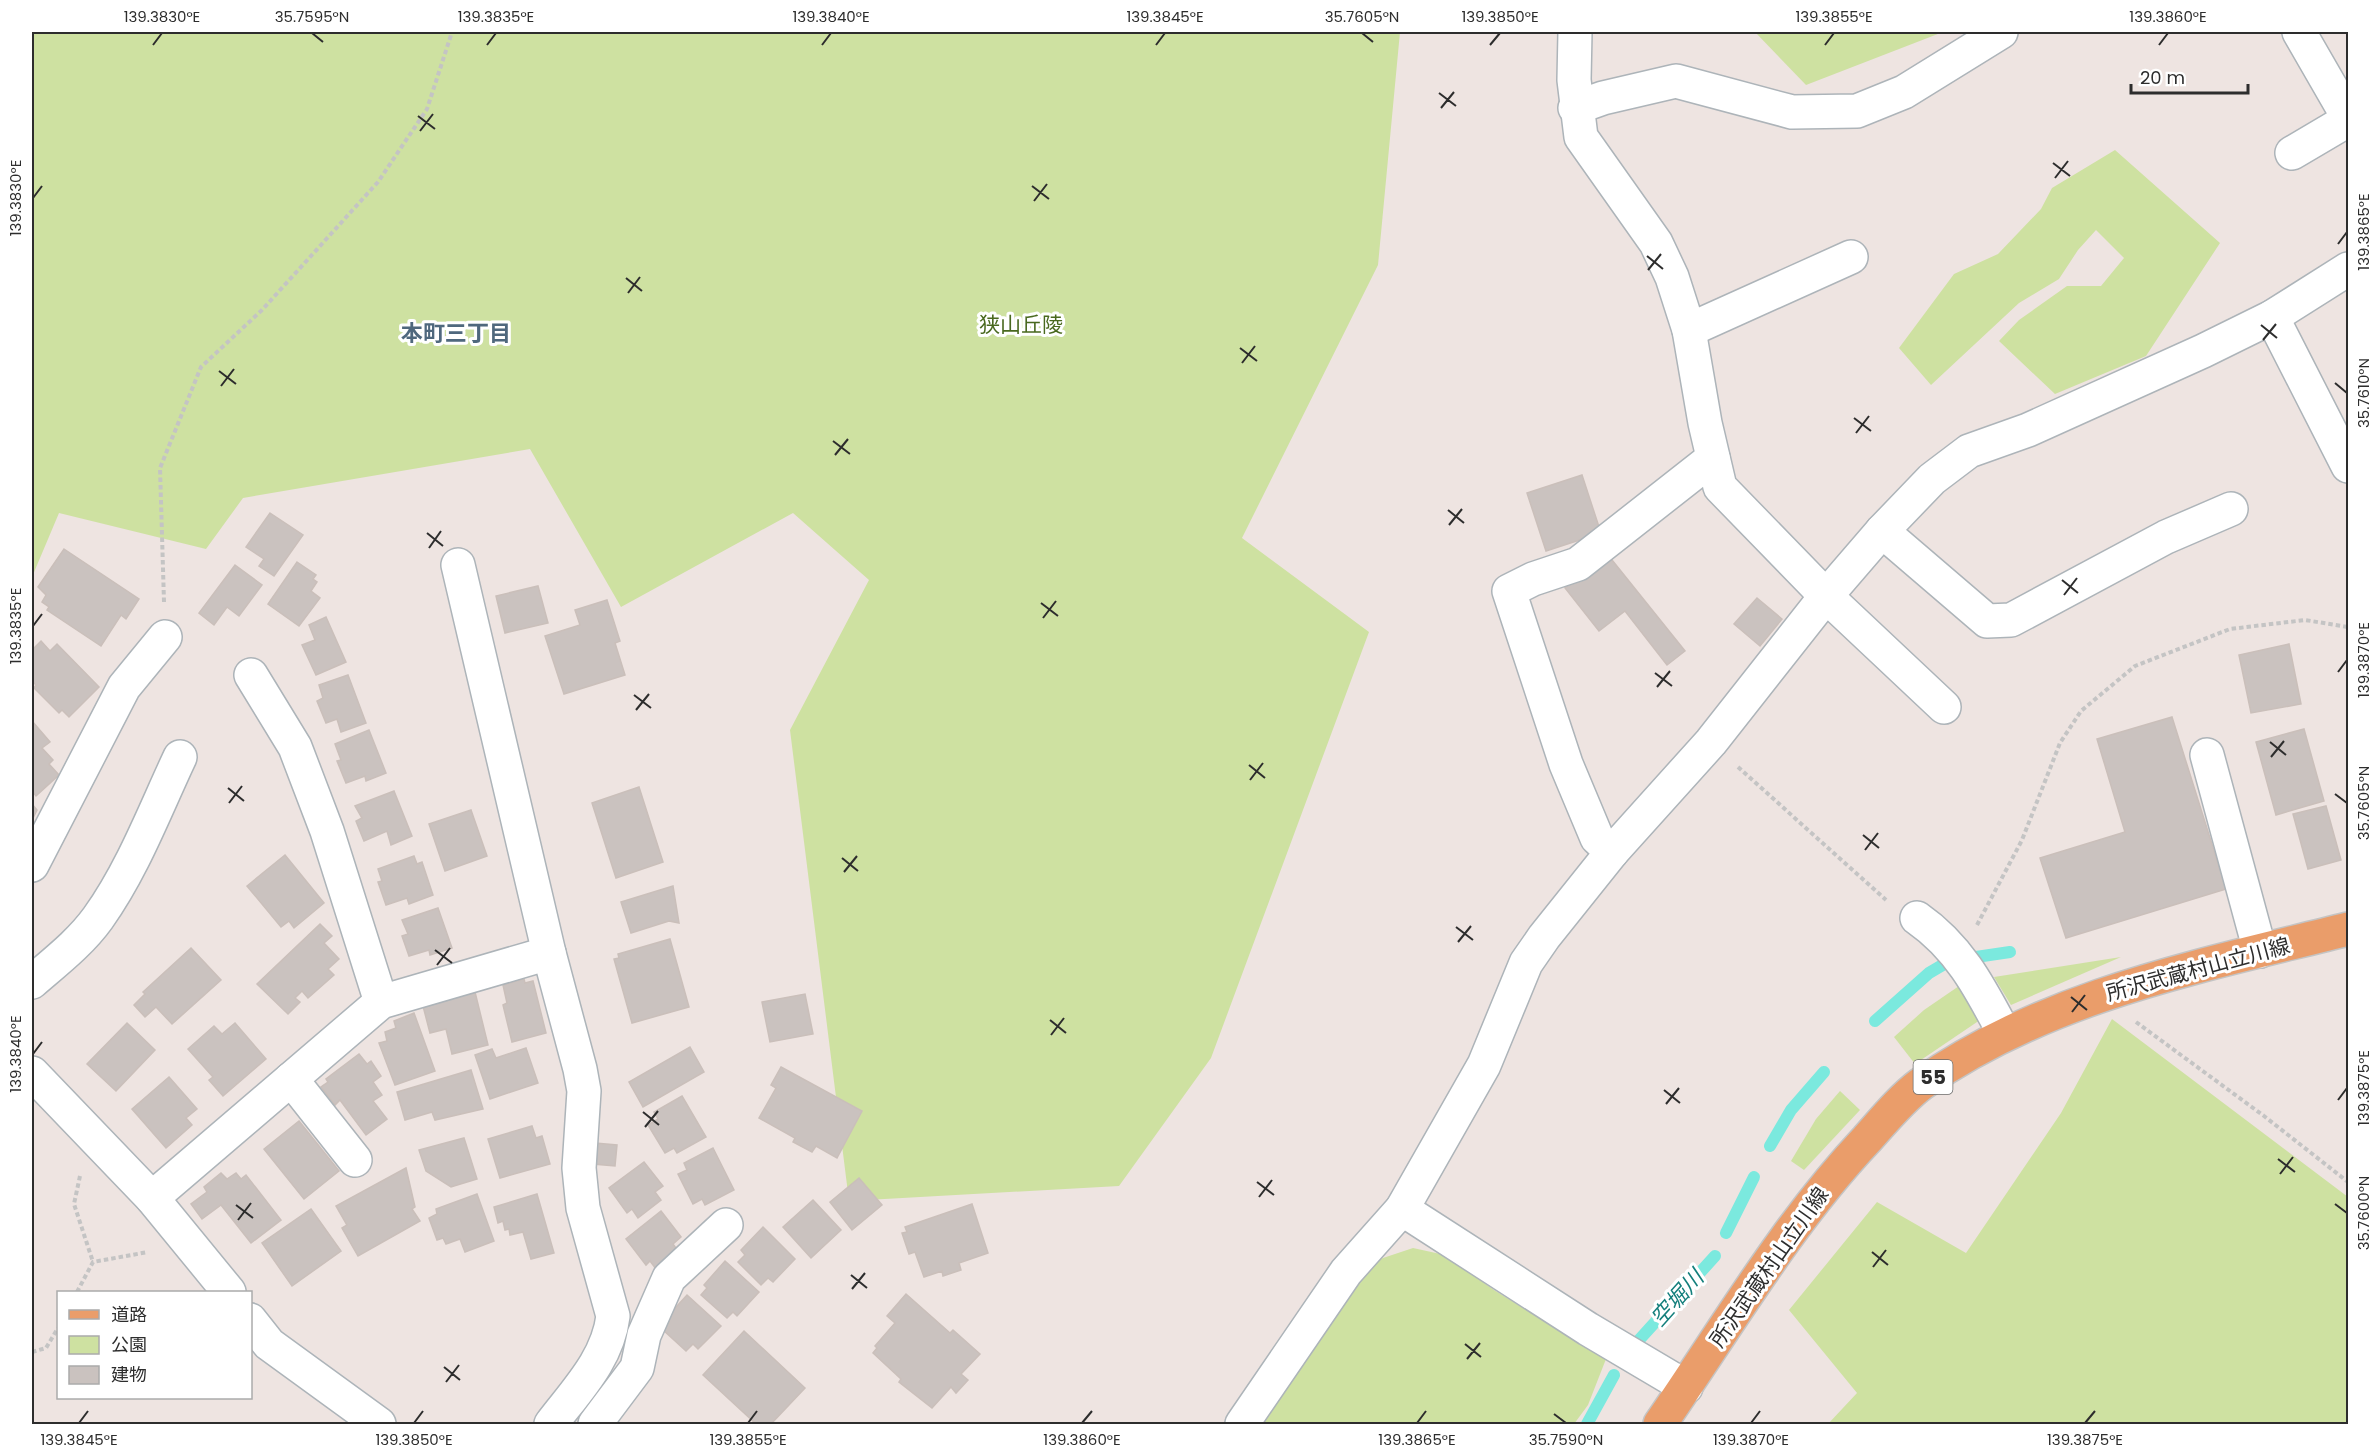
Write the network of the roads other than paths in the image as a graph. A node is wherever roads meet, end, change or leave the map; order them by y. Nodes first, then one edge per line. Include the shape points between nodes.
1 (1575, 32) edge
2 (2001, 32) edge
3 (2299, 32) edge
4 (1575, 108) junction
5 (2349, 118) edge
6 (2292, 153) dead end
7 (1851, 257) dead end
8 (2349, 269) edge
9 (2272, 317) junction
10 (1689, 330) junction
11 (1713, 458) junction
12 (2349, 466) edge
13 (2231, 508) dead end
14 (1882, 531) junction
15 (458, 565) dead end
16 (1826, 596) junction
17 (165, 638) road end
18 (251, 675) dead end
19 (1944, 707) dead end
20 (2207, 755) dead end
21 (180, 757) dead end
22 (1612, 852) junction
23 (32, 865) edge
24 (1917, 918) road end
25 (2349, 929) edge
26 (2260, 951) junction
27 (549, 953) junction
28 (32, 981) edge
29 (381, 1002) junction
30 (2004, 1033) junction
31 (32, 1073) edge
32 (291, 1079) junction
33 (355, 1160) dead end
34 (152, 1198) junction
35 (1402, 1209) junction
36 (726, 1225) dead end
37 (227, 1291) edge
38 (252, 1323) edge
39 (1686, 1387) junction
40 (379, 1425) edge
41 (551, 1425) edge
42 (595, 1425) edge
43 (1242, 1425) edge
44 (1660, 1425) edge

1 - 4 street
2 - 4 street via 1904,92 1857,111 1792,112 1676,81
3 - 5 street
4 - 10 street via 1581,137 1656,243
5 - 6 street
7 - 10 street
8 - 9 street
9 - 12 street
9 - 14 street via 2028,430 1969,451 1932,479
10 - 11 street
11 - 16 street via 1720,487
11 - 22 street via 1578,564 1509,591 1566,764 1597,838
13 - 14 street via 2166,537 2011,620 1987,621
14 - 16 street
15 - 27 street
16 - 19 street
16 - 22 street via 1711,742
17 - 23 street via 124,687
18 - 29 street via 295,747 327,831
20 - 26 street
21 - 28 street via 133,858 98,918 64,956
22 - 35 street via 1526,963 1484,1065
24 - 30 street via 1941,934 1958,955
25 - 26 main road, 所沢武蔵村山立川線 / 55
26 - 30 main road, 所沢武蔵村山立川線 / 55 via 2099,995
27 - 29 street
27 - 41 street via 584,1091 579,1168 583,1209 613,1316 603,1354
29 - 32 street
30 - 39 main road, 所沢武蔵村山立川線 / 55 via 1920,1085 1848,1158 1791,1228
31 - 34 street
32 - 33 street
32 - 34 street
34 - 37 street
35 - 39 street
35 - 43 street via 1346,1272
36 - 42 street via 669,1278 644,1335 637,1368
38 - 40 street via 269,1344
39 - 44 main road, 所沢武蔵村山立川線 / 55

